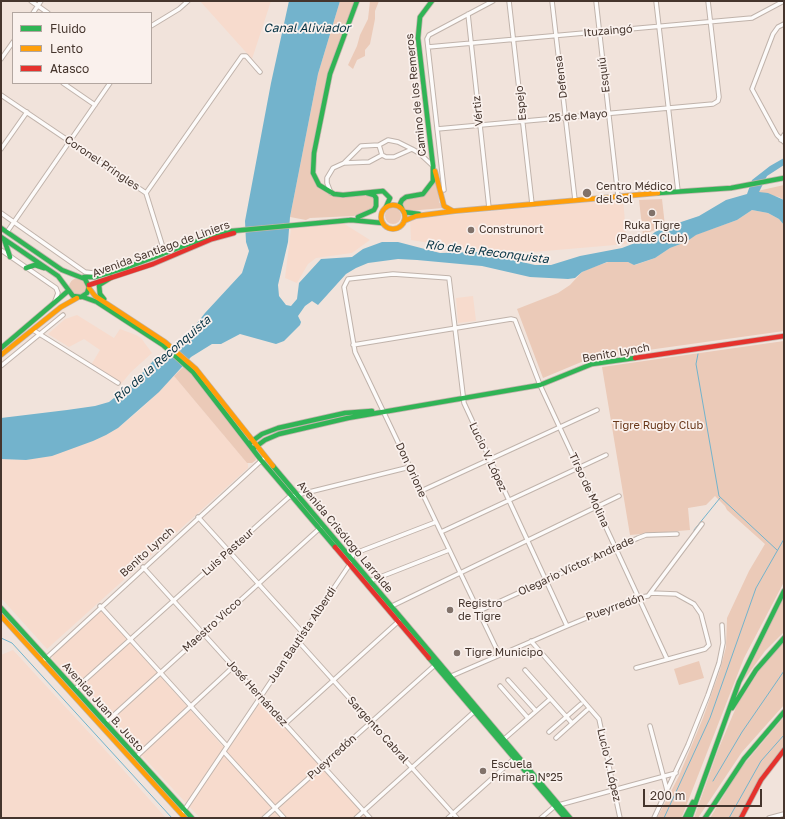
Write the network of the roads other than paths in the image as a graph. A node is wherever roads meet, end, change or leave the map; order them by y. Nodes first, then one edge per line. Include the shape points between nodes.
1 (31, 1) edge
2 (41, 1) edge
3 (188, 1) edge
4 (357, 1) edge
5 (432, 1) edge
6 (493, 1) edge
7 (509, 1) edge
8 (552, 1) edge
9 (596, 1) edge
10 (656, 1) edge
11 (708, 1) edge
12 (784, 2) edge
13 (38, 6) junction
14 (34, 12) edge
15 (47, 12) edge
16 (468, 14) junction
17 (711, 21) junction
18 (784, 24) edge
19 (152, 25) edge
20 (659, 26) junction
21 (599, 31) junction
22 (556, 36) junction
23 (514, 40) junction
24 (471, 44) junction
25 (428, 47) junction
26 (11, 48) edge
27 (1, 59) edge
28 (260, 72) dead end
29 (64, 84) edge
30 (109, 84) edge
31 (1, 95) edge
32 (95, 105) junction
33 (668, 108) junction
34 (27, 112) junction
35 (609, 114) junction
36 (566, 117) junction
37 (523, 121) junction
38 (480, 125) junction
39 (437, 129) junction
40 (784, 135) edge
41 (782, 141) edge
42 (70, 142) junction
43 (379, 145) junction
44 (1, 149) edge
45 (415, 150) junction
46 (382, 155) junction
47 (344, 163) junction
48 (433, 166) junction
49 (784, 178) edge
50 (444, 190) dead end
51 (678, 191) junction
52 (146, 193) junction
53 (331, 193) junction
54 (366, 193) junction
55 (618, 196) junction
56 (575, 200) junction
57 (532, 204) junction
58 (489, 208) junction
59 (384, 209) junction
60 (403, 211) junction
61 (454, 211) junction
62 (1, 213) edge
63 (431, 214) junction
64 (358, 217) junction
65 (351, 220) junction
66 (404, 221) junction
67 (14, 222) junction
68 (382, 223) junction
69 (1, 228) edge
70 (239, 231) junction
71 (7, 232) junction
72 (2, 239) edge
73 (1, 250) edge
74 (165, 253) junction
75 (10, 257) junction
76 (167, 258) junction
77 (128, 267) junction
78 (26, 268) junction
79 (46, 268) junction
80 (78, 276) junction
81 (112, 277) junction
82 (84, 278) junction
83 (449, 278) joint
84 (89, 287) junction
85 (68, 289) junction
86 (83, 297) junction
87 (76, 298) junction
88 (110, 306) junction
89 (43, 315) junction
90 (63, 315) dead end
91 (455, 328) junction
92 (33, 330) junction
93 (40, 334) junction
94 (150, 335) junction
95 (784, 336) edge
96 (353, 345) junction
97 (1, 348) edge
98 (1, 355) edge
99 (1, 366) edge
100 (118, 383) dead end
101 (540, 385) junction
102 (463, 398) junction
103 (597, 410) dead end
104 (383, 411) junction
105 (559, 427) junction
106 (250, 443) junction
107 (254, 448) junction
108 (606, 454) dead end
109 (263, 458) junction
110 (489, 460) junction
111 (410, 467) junction
112 (578, 467) junction
113 (421, 491) junction
114 (295, 496) junction
115 (619, 496) dead end
116 (508, 500) junction
117 (597, 508) junction
118 (198, 517) junction
119 (436, 522) junction
120 (702, 524) dead end
121 (320, 528) junction
122 (441, 532) junction
123 (677, 534) dead end
124 (527, 540) junction
125 (616, 549) junction
126 (449, 550) junction
127 (229, 552) junction
128 (352, 556) junction
129 (350, 564) junction
130 (143, 567) junction
131 (460, 573) junction
132 (546, 580) junction
133 (370, 581) junction
134 (258, 584) junction
135 (784, 590) edge
136 (651, 593) junction
137 (639, 597) junction
138 (174, 601) junction
139 (100, 606) junction
140 (392, 606) junction
141 (1, 608) edge
142 (479, 611) junction
143 (1, 616) edge
144 (400, 620) junction
145 (722, 625) dead end
146 (567, 626) junction
147 (303, 633) junction
148 (203, 634) junction
149 (784, 638) edge
150 (130, 640) junction
151 (531, 641) junction
152 (298, 642) junction
153 (498, 654) junction
154 (45, 659) junction
155 (667, 659) junction
156 (435, 665) junction
157 (233, 667) junction
158 (636, 668) dead end
159 (525, 670) dead end
160 (160, 672) junction
161 (448, 678) junction
162 (508, 680) dead end
163 (333, 681) junction
164 (500, 686) dead end
165 (75, 689) junction
166 (260, 697) junction
167 (550, 699) junction
168 (581, 704) dead end
169 (191, 706) junction
170 (476, 710) junction
171 (587, 710) dead end
172 (536, 711) junction
173 (784, 712) edge
174 (566, 716) junction
175 (528, 718) junction
176 (105, 722) junction
177 (371, 722) junction
178 (572, 723) junction
179 (285, 724) junction
180 (650, 726) dead end
181 (549, 732) dead end
182 (556, 738) dead end
183 (502, 741) junction
184 (717, 743) junction
185 (227, 746) junction
186 (784, 750) edge
187 (224, 752) junction
188 (136, 756) junction
189 (516, 757) junction
190 (323, 765) junction
191 (412, 768) junction
192 (676, 773) junction
193 (662, 777) junction
194 (703, 785) junction
195 (614, 789) junction
196 (667, 790) junction
197 (557, 805) junction
198 (275, 808) junction
199 (364, 811) junction
200 (453, 813) junction
201 (184, 814) edge
202 (784, 814) edge
203 (706, 817) edge
204 (192, 818) edge
205 (264, 818) edge
206 (284, 818) edge
207 (356, 818) edge
208 (370, 818) edge
209 (448, 818) edge
210 (457, 818) edge
211 (541, 818) edge
212 (565, 818) edge
213 (570, 818) edge
214 (620, 818) edge
215 (654, 818) edge
216 (685, 818) edge
217 (690, 818) edge
218 (742, 818) edge
219 (769, 818) edge

1 - 13 street
2 - 13 street
3 - 19 street
4 - 53 main road via 330,74 313,159 315,179 323,189
5 - 48 main road, Camino de los Remeros via 420,17 418,38
6 - 16 street
7 - 23 street, Espejo
8 - 22 street, Defensa
9 - 21 street, Esquiú
10 - 20 street
11 - 17 street
12 - 17 street, Ituzaingó via 756,17
13 - 14 street
13 - 15 street
16 - 24 street, Vértiz
16 - 25 street via 430,35 427,39
17 - 20 street, Ituzaingó
17 - 33 street, 25 de Mayo via 718,101 713,104
18 - 41 street via 773,34 752,89
20 - 21 street, Ituzaingó
20 - 33 street
21 - 22 street, Ituzaingó
21 - 35 street, Esquiú
22 - 23 street, Ituzaingó
22 - 36 street, Defensa
23 - 24 street, Ituzaingó
23 - 37 street, Espejo
24 - 25 street, Ituzaingó
24 - 38 street, Vértiz
25 - 39 street
26 - 27 street
28 - 52 street via 246,56 242,56
29 - 32 street
30 - 32 street
31 - 34 street, Coronel Pringles
32 - 42 street
33 - 35 street, 25 de Mayo
33 - 51 street
34 - 42 street, Coronel Pringles
34 - 44 street
35 - 36 street, 25 de Mayo
35 - 55 street, Esquiú
36 - 37 street, 25 de Mayo
36 - 56 street, Defensa
37 - 38 street, 25 de Mayo
37 - 57 street, Espejo
38 - 39 street, 25 de Mayo
38 - 58 street, Vértiz
39 - 50 street
40 - 41 street
42 - 52 street, Coronel Pringles
42 - 67 street
43 - 45 street via 392,140
43 - 46 street
43 - 47 street via 361,146
45 - 46 street via 394,157 386,158
45 - 48 street
46 - 47 street via 369,162
47 - 53 street via 334,168 327,178
48 - 60 main road, Camino de los Remeros via 433,181 429,188 423,194 406,197 400,204
48 - 61 main road, Camino de los Remeros via 444,206
49 - 51 main road via 747,186
51 - 55 main road
52 - 74 street, Coronel Pringles
53 - 54 main road
54 - 59 main road via 379,190 387,194 390,201
54 - 64 main road via 374,195 376,206 374,210
55 - 56 main road
56 - 57 main road
57 - 58 main road
58 - 61 main road
59 - 60 main road via 396,205
59 - 64 main road, Avenida Santiago de Liniers
59 - 68 main road via 380,217
60 - 63 main road
60 - 66 main road
61 - 63 main road
62 - 67 street
63 - 66 main road
64 - 65 main road, Avenida Santiago de Liniers
65 - 68 main road, Avenida Santiago de Liniers
65 - 70 main road, Avenida Santiago de Liniers
66 - 68 main road via 396,229 388,228
67 - 71 street
67 - 77 street, Avenida Santiago de Liniers via 85,272
69 - 71 main road
70 - 74 main road, Avenida Santiago de Liniers via 216,233
70 - 76 main road, Avenida Santiago de Liniers
71 - 80 main road via 59,268
72 - 75 main road
72 - 79 main road
73 - 75 street
74 - 76 street, Coronel Pringles
74 - 77 main road, Avenida Santiago de Liniers
75 - 78 street
76 - 81 main road, Avenida Santiago de Liniers
77 - 82 main road, Avenida Santiago de Liniers via 97,277
78 - 79 main road via 32,265
78 - 89 street via 57,290 56,300
79 - 85 main road via 62,280
80 - 82 main road
80 - 85 main road via 69,281
81 - 84 main road, Avenida Santiago de Liniers
81 - 88 main road via 102,282 99,288 101,296
82 - 84 main road
83 - 91 street, Lucio V. López
83 - 96 street, Don Orione via 386,274 346,280 344,286
84 - 86 main road
84 - 88 main road, Avenida Crisólogo Larralde via 95,296
85 - 87 main road
85 - 89 main road
86 - 87 main road
86 - 94 main road, Avenida Crisólogo Larralde via 97,302
87 - 92 main road
88 - 94 main road, Avenida Crisólogo Larralde
89 - 97 main road
90 - 93 street
91 - 96 street
91 - 101 street, Tirso de Molina via 515,320
91 - 102 street, Lucio V. López
92 - 93 street
92 - 98 main road
93 - 99 street
93 - 100 street
94 - 106 main road, Avenida Crisólogo Larralde via 181,355
95 - 101 main road, Benito Lynch via 592,364
96 - 104 street, Don Orione
101 - 102 main road, Benito Lynch
101 - 105 street, Tirso de Molina
102 - 104 main road, Benito Lynch
102 - 110 street, Lucio V. López
103 - 105 street
104 - 106 main road, Benito Lynch via 338,414 278,428 262,434
104 - 107 main road, Benito Lynch via 279,434
104 - 111 street, Don Orione
105 - 110 street
105 - 112 street, Tirso de Molina
106 - 107 main road, Avenida Crisólogo Larralde
107 - 109 main road, Avenida Crisólogo Larralde
108 - 112 street
109 - 114 main road, Avenida Crisólogo Larralde
109 - 118 street, Benito Lynch
110 - 113 street
110 - 116 street, Lucio V. López
111 - 113 street, Don Orione
111 - 114 street, Luis Pasteur
112 - 116 street
112 - 117 street, Tirso de Molina
113 - 119 street, Don Orione
114 - 121 main road, Avenida Crisólogo Larralde
114 - 127 street, Luis Pasteur via 289,497
114 - 128 main road, Avenida Crisólogo Larralde
115 - 117 street
116 - 122 street
116 - 124 street, Lucio V. López
117 - 124 street
117 - 125 street, Tirso de Molina
118 - 127 street
118 - 130 street, Benito Lynch
119 - 122 street, Don Orione
119 - 128 street
120 - 136 street, Pueyrredón
121 - 129 main road, Avenida Crisólogo Larralde
121 - 134 street, Maestro Vicco
122 - 126 street, Don Orione
123 - 125 street, Olegario Víctor Andrade via 646,535
124 - 131 street
124 - 132 street, Lucio V. López
125 - 132 street, Olegario Víctor Andrade
125 - 137 street, Tirso de Molina
126 - 131 street, Don Orione
126 - 133 street
127 - 134 street
127 - 138 street, Luis Pasteur
128 - 129 street, Juan Bautista Alberdi
128 - 133 main road, Avenida Crisólogo Larralde
129 - 144 main road, Avenida Crisólogo Larralde
129 - 147 street, Juan Bautista Alberdi
130 - 138 street, José Hernández
130 - 139 street, Benito Lynch
131 - 140 street
131 - 142 street, Don Orione
132 - 142 street, Olegario Víctor Andrade
132 - 146 street, Lucio V. López
133 - 140 main road, Avenida Crisólogo Larralde
134 - 147 street
134 - 148 street, Maestro Vicco
135 - 184 main road via 739,682
136 - 137 street, Pueyrredón
136 - 155 street, Pueyrredón via 676,594 694,604 701,614 709,641 708,647
137 - 146 street, Pueyrredón
137 - 155 street, Tirso de Molina
138 - 148 street, José Hernández
138 - 150 street, Luis Pasteur
139 - 150 street
139 - 154 street, Benito Lynch
140 - 144 main road, Avenida Crisólogo Larralde
141 - 154 main road, Avenida Juan B. Justo
142 - 153 street, Don Orione
143 - 154 main road, Avenida Juan B. Justo
144 - 156 main road, Avenida Crisólogo Larralde
144 - 161 main road, Avenida Crisólogo Larralde
144 - 163 street
145 - 192 street via 723,643 719,663
146 - 151 street, Pueyrredón
147 - 152 street, Juan Bautista Alberdi
148 - 157 street, José Hernández
148 - 160 street, Maestro Vicco
149 - 184 main road via 743,689
150 - 160 street
150 - 165 street, Luis Pasteur
151 - 153 street, Pueyrredón
151 - 195 street, Lucio V. López via 598,719
152 - 163 street, Sargento Cabral
152 - 166 street, Juan Bautista Alberdi
153 - 161 street, Pueyrredón
154 - 165 main road, Avenida Juan B. Justo
154 - 201 main road, Avenida Juan B. Justo
155 - 158 street
156 - 161 main road, Avenida Crisólogo Larralde
156 - 177 street, Pueyrredón
157 - 166 street, José Hernández
157 - 169 street
159 - 167 street
160 - 169 street
160 - 176 street, Maestro Vicco
161 - 170 main road, Avenida Crisólogo Larralde
162 - 172 street
163 - 177 street, Sargento Cabral
163 - 179 street
164 - 175 street
165 - 176 main road, Avenida Juan B. Justo
166 - 179 street, José Hernández
166 - 185 street, Juan Bautista Alberdi
167 - 172 street
167 - 174 street
168 - 174 street
169 - 185 street
169 - 188 street
170 - 183 main road, Avenida Crisólogo Larralde
170 - 191 street
171 - 178 street
172 - 175 street
173 - 203 main road via 744,759
174 - 178 street
174 - 181 street
175 - 183 street
176 - 188 main road, Avenida Juan B. Justo
177 - 190 street, Pueyrredón
177 - 191 street, Sargento Cabral
178 - 182 street
179 - 190 street, José Hernández
180 - 193 street
183 - 189 main road, Avenida Crisólogo Larralde
184 - 194 main road
185 - 187 street, Juan Bautista Alberdi
186 - 218 main road via 761,780
187 - 198 street
187 - 201 street, Juan Bautista Alberdi
188 - 201 main road, Avenida Juan B. Justo
189 - 197 main road, Avenida Crisólogo Larralde
189 - 200 street
190 - 198 street, Pueyrredón
190 - 199 street, José Hernández
191 - 199 street
191 - 200 street, Sargento Cabral
192 - 193 street
192 - 196 street
193 - 195 street
193 - 196 street
194 - 216 main road
194 - 217 main road
195 - 197 street
195 - 214 street, Lucio V. López
196 - 215 street
197 - 211 street
197 - 212 main road, Avenida Crisólogo Larralde
197 - 213 main road, Avenida Crisólogo Larralde
198 - 205 street, Pueyrredón
198 - 206 street
199 - 207 street
199 - 208 street, José Hernández
200 - 209 street
200 - 210 street, Sargento Cabral
201 - 204 main road, Avenida Juan B. Justo
202 - 219 street

